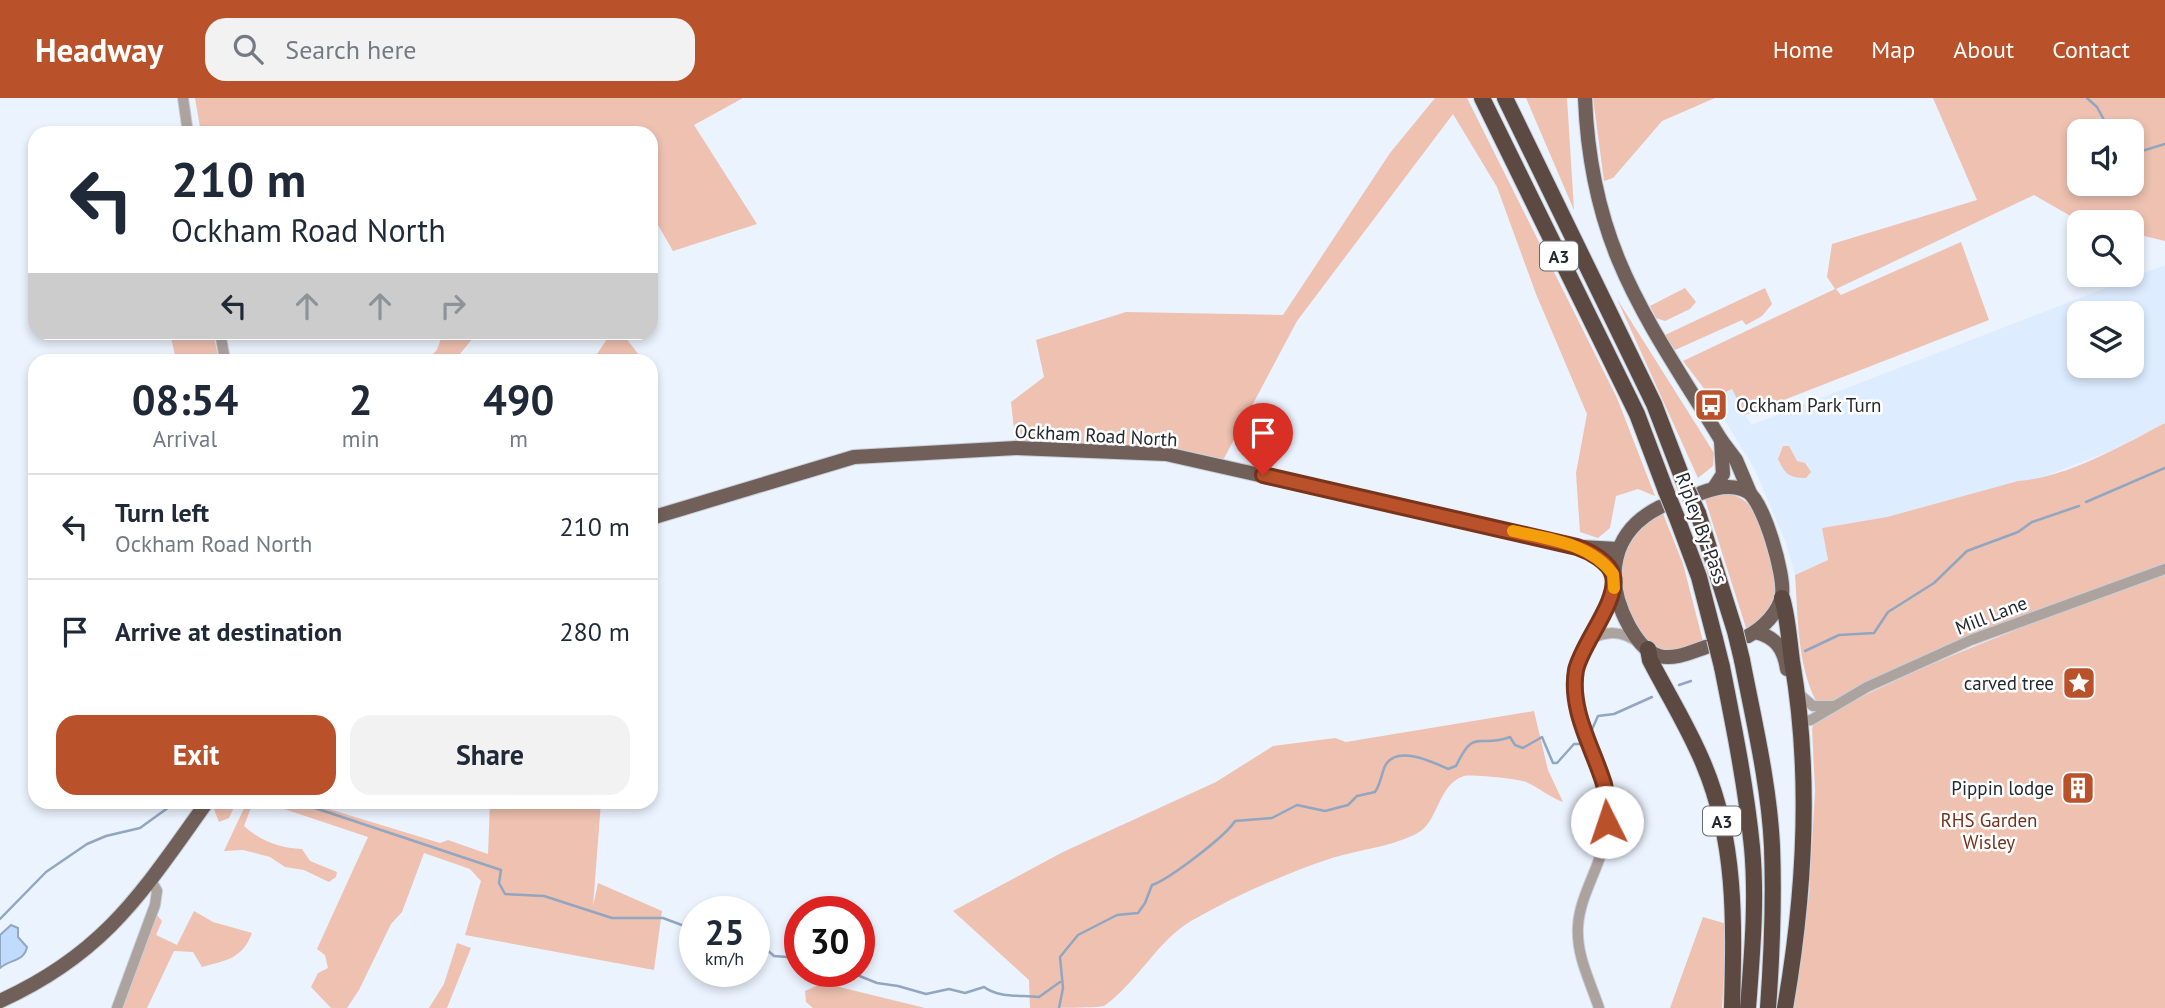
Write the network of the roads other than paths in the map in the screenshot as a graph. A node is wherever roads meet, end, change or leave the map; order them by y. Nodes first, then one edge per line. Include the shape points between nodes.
1 (183, 98) edge
2 (1482, 98) edge
3 (1505, 98) edge
4 (1585, 98) edge
5 (187, 126) edge
6 (1721, 440) junction
7 (1751, 493) junction
8 (1660, 507) dead end
9 (658, 516) edge
10 (1580, 547) junction
11 (1618, 549) junction
12 (2165, 569) edge
13 (1614, 580) junction
14 (1782, 598) junction
15 (1746, 633) junction
16 (1588, 640) junction
17 (1711, 643) junction
18 (1644, 646) junction
19 (1798, 693) junction
20 (1834, 706) junction
21 (1801, 721) junction
22 (202, 809) edge
23 (152, 881) junction
24 (0, 1000) edge
25 (117, 1008) edge
26 (1599, 1008) edge
27 (1732, 1008) edge
28 (1748, 1008) edge
29 (1768, 1008) edge
30 (1785, 1008) edge

1 - 5 street
2 - 17 highway, Ripley By-Pass / A3, bridge via 1637,414 1699,577
3 - 15 highway, Ripley By-Pass / A3, bridge via 1654,404
4 - 6 main road via 1593,180 1615,258 1654,334
6 - 7 main road
6 - 7 main road via 1723,474 1707,490 1737,488
7 - 14 main road via 1775,551
8 - 11 main road via 1635,524
9 - 10 main road, Ockham Road North via 854,457 1016,448 1166,454
10 - 11 main road, Ockham Road North
10 - 13 main road, Ockham Road North via 1601,561
11 - 13 main road
12 - 20 street, Mill Lane via 1971,640
13 - 16 street
13 - 18 main road via 1621,610
14 - 15 main road via 1768,620
14 - 19 highway
15 - 21 main road via 1769,636 1782,651 1793,716
15 - 29 highway, Ripley By-Pass / A3, bridge via 1742,660 1761,752 1772,844
16 - 18 street via 1612,632 1626,634
16 - 26 street via 1576,673 1580,719 1605,787 1607,822 1603,849 1579,918 1578,939
17 - 18 main road via 1671,657
17 - 28 highway, Ripley By-Pass / A3, bridge via 1723,667 1752,848 1754,940
18 - 27 highway, A3 via 1701,759 1723,825 1735,910
19 - 20 street via 1812,706
19 - 21 highway
20 - 21 street, Mill Lane
21 - 30 highway via 1805,816 1801,891
22 - 23 main road
23 - 24 main road via 98,940
23 - 25 street via 157,891 155,905

